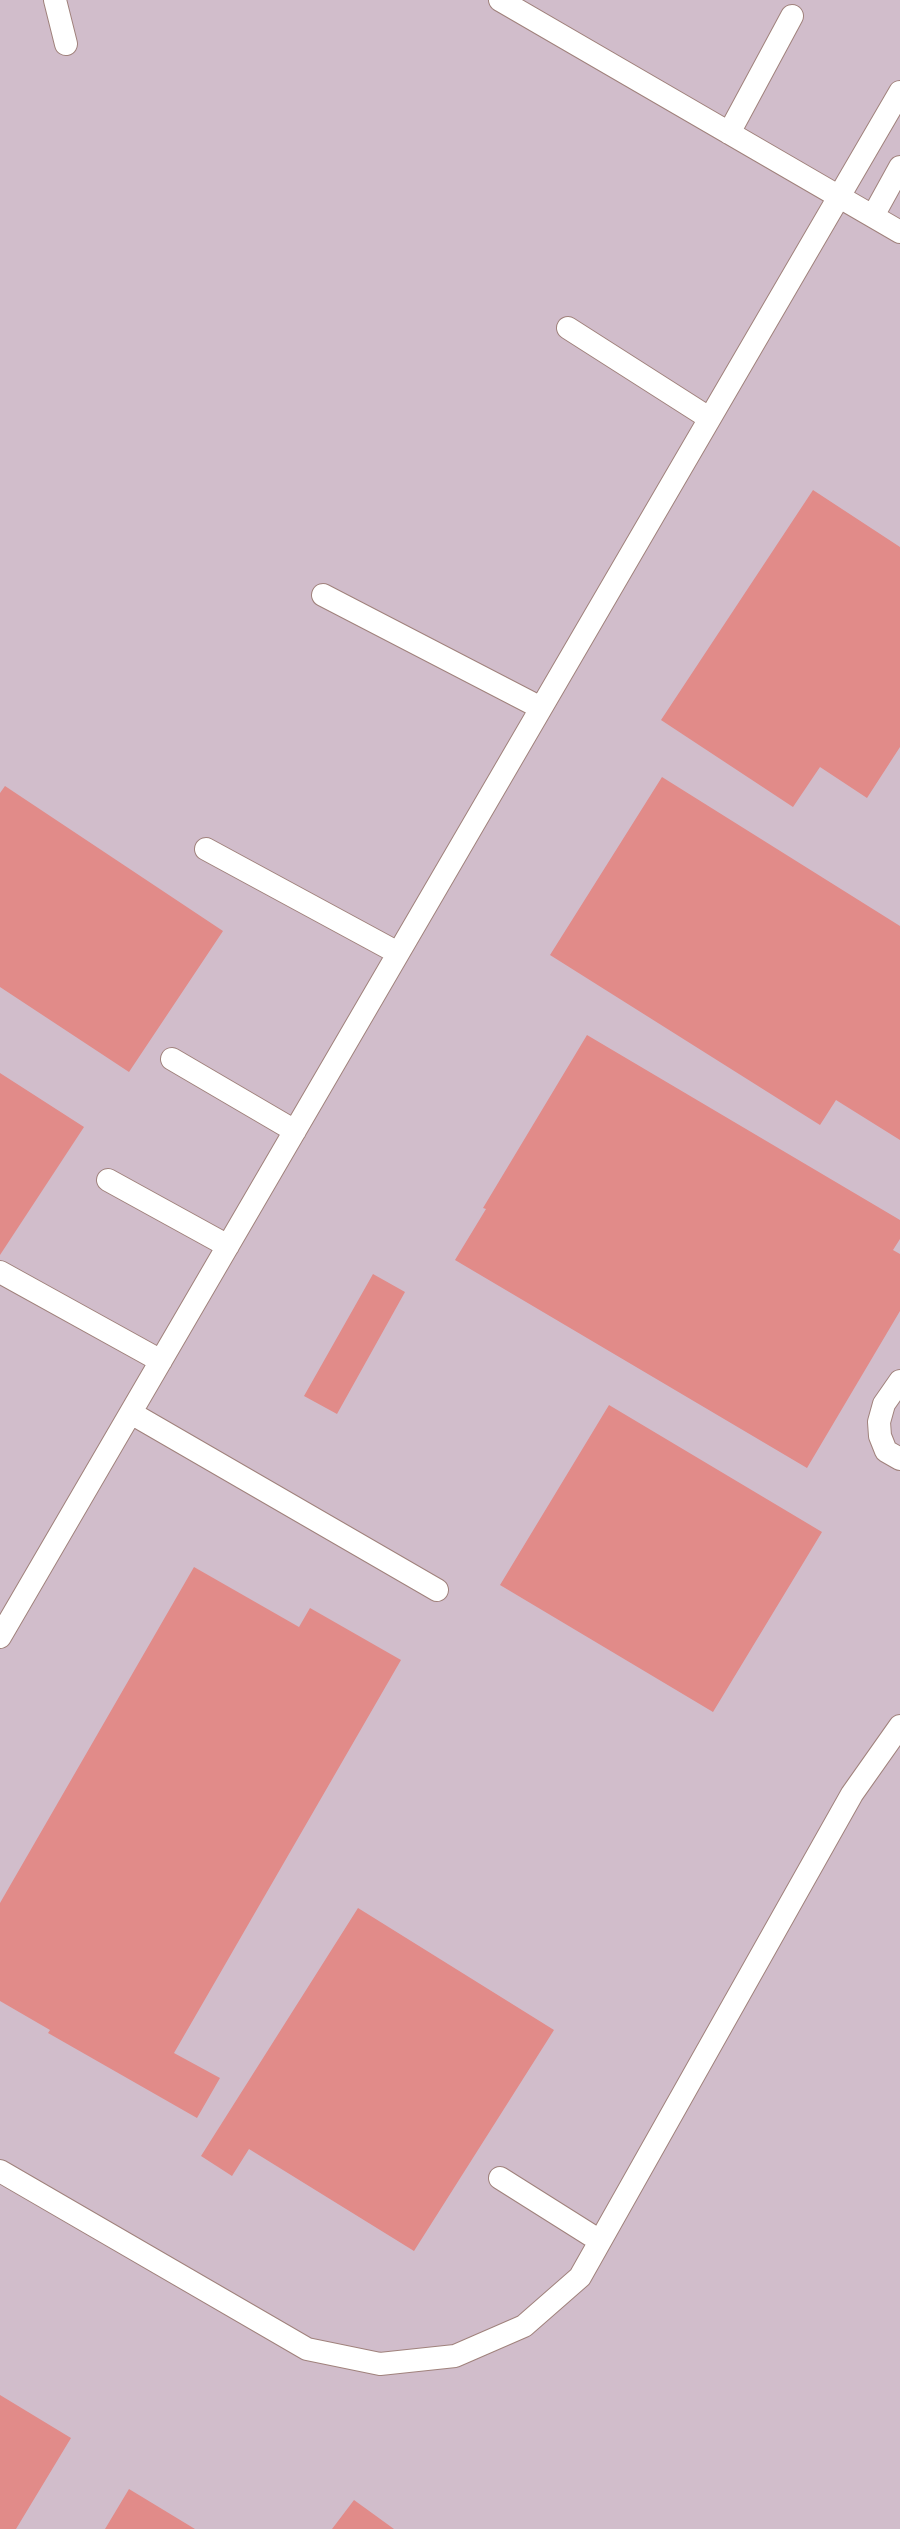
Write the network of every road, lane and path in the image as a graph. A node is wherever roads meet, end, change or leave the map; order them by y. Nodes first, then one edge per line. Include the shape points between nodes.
1 (55, 0) edge
2 (500, 0) edge
3 (792, 16) dead end
4 (66, 44) dead end
5 (900, 92) edge
6 (729, 133) junction
7 (900, 168) edge
8 (838, 197) junction
9 (873, 216) junction
10 (900, 232) edge
11 (568, 328) dead end
12 (710, 418) junction
13 (324, 595) dead end
14 (541, 708) junction
15 (206, 849) dead end
16 (398, 953) junction
17 (172, 1059) dead end
18 (295, 1131) junction
19 (108, 1180) dead end
20 (228, 1246) junction
21 (0, 1272) edge
22 (161, 1361) junction
23 (900, 1381) edge
24 (131, 1413) junction
25 (900, 1459) edge
26 (437, 1590) dead end
27 (0, 1637) edge
28 (900, 1726) edge
29 (0, 2172) edge
30 (500, 2178) dead end
31 (600, 2241) junction

1 - 4 lane
2 - 6 lane
3 - 6 lane
5 - 8 lane
6 - 8 lane
7 - 9 lane
8 - 9 lane
8 - 12 lane
9 - 10 lane
11 - 12 lane
12 - 14 lane
13 - 14 lane
14 - 16 lane
15 - 16 lane
16 - 18 lane
17 - 18 lane
18 - 20 lane
19 - 20 lane
20 - 22 lane
21 - 22 lane
22 - 24 lane
23 - 25 lane via 884,1404 879,1422 886,1451
24 - 26 lane
24 - 27 lane
28 - 31 lane via 852,1794
29 - 31 lane via 307,2349 380,2364 455,2356 524,2326 580,2277
30 - 31 lane

